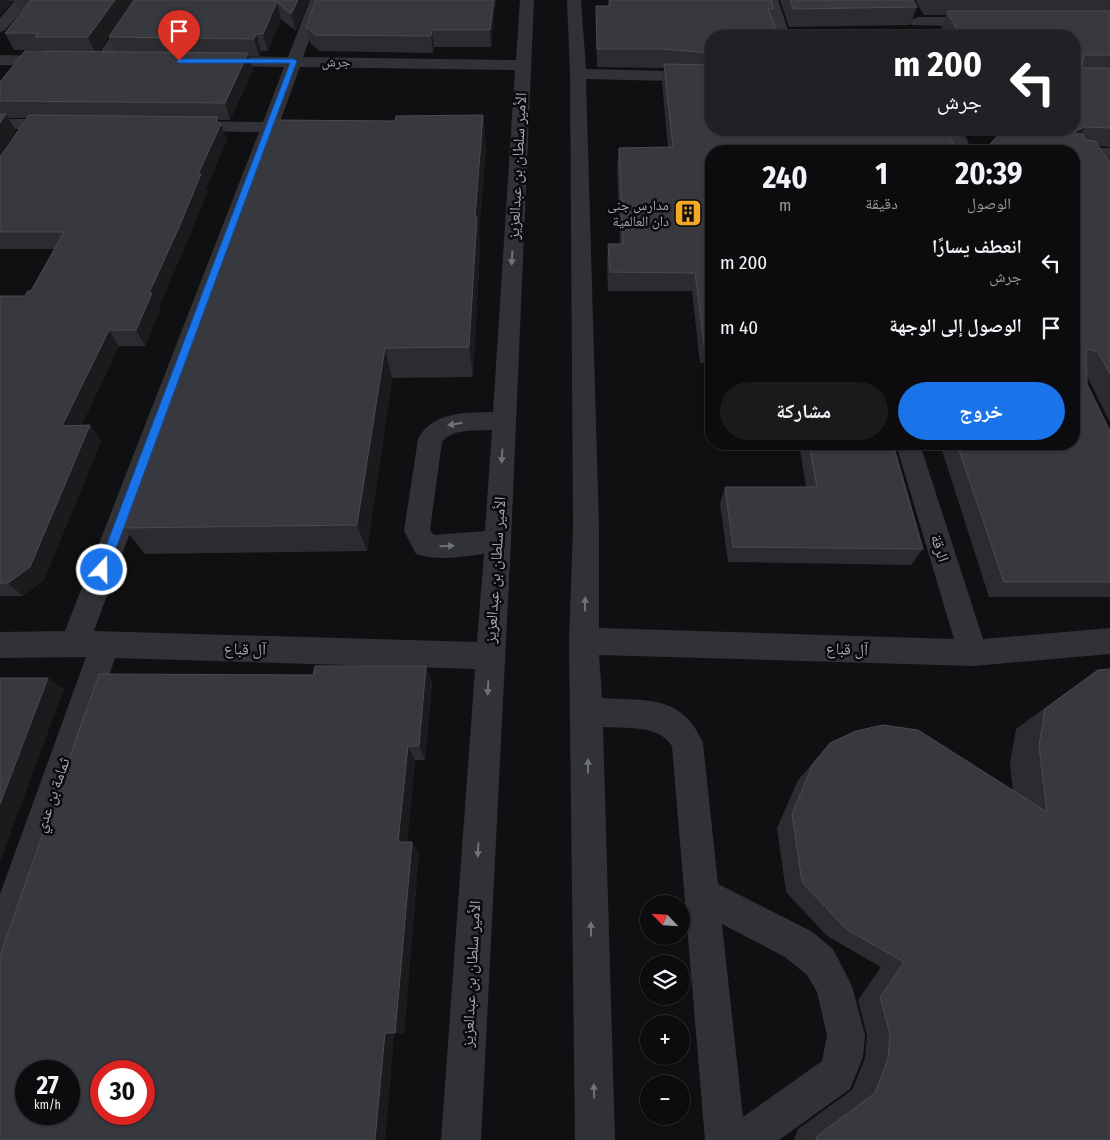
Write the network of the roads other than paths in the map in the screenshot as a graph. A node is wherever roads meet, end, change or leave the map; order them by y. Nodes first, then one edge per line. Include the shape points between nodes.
1 (24, 0) edge
2 (142, 0) edge
3 (317, 0) edge
4 (526, 0) edge
5 (574, 0) edge
6 (770, 0) edge
7 (910, 7) edge
8 (2, 22) edge
9 (918, 22) junction
10 (992, 22) edge
11 (780, 30) edge
12 (923, 30) edge
13 (0, 60) edge
14 (102, 61) junction
15 (122, 61) edge
16 (198, 61) edge
17 (294, 61) junction
18 (523, 65) junction
19 (578, 74) junction
20 (705, 77) edge
21 (0, 124) edge
22 (32, 124) junction
23 (82, 125) edge
24 (171, 126) edge
25 (270, 127) junction
26 (21, 140) edge
27 (504, 420) junction
28 (910, 450) edge
29 (498, 541) junction
30 (584, 641) junction
31 (1110, 641) edge
32 (90, 644) junction
33 (0, 645) edge
34 (973, 653) junction
35 (490, 656) junction
36 (588, 712) junction
37 (701, 894) junction
38 (0, 944) edge
39 (461, 1140) edge
40 (595, 1140) edge
41 (725, 1140) edge
42 (745, 1140) edge

1 - 8 street
2 - 14 street
3 - 17 street, ثمامة بن عدي
4 - 18 street, الأمير سلطان بن عبدالعزيز
5 - 19 street
6 - 11 street
7 - 9 street
9 - 10 street
9 - 12 street
13 - 14 street
14 - 15 street
16 - 17 street, جرش
17 - 18 street, جرش
17 - 25 street, ثمامة بن عدي
18 -> 27 street, الأمير سلطان بن عبدالعزيز
19 - 20 street
30 -> 19 street via 586,527
21 - 22 street
22 - 23 street
22 - 26 street
24 - 25 street
25 - 32 street, ثمامة بن عدي
27 -> 29 street, الأمير سلطان بن عبدالعزيز
27 -> 29 street via 440,428 430,439 417,531 426,546 448,547
28 - 34 street, الرقة
29 - 35 street, الأمير سلطان بن عبدالعزيز
30 - 34 street, آل قباع
30 - 36 street
31 - 34 street, آل قباع
32 - 33 street, آل قباع
32 - 35 street, آل قباع
32 - 38 street, ثمامة بن عدي
35 -> 39 street, الأمير سلطان بن عبدالعزيز
36 - 37 street via 658,716 678,728 687,743
40 -> 36 street
37 - 41 street
37 - 42 street via 798,944 820,962 834,986 846,1034 844,1057 836,1075

